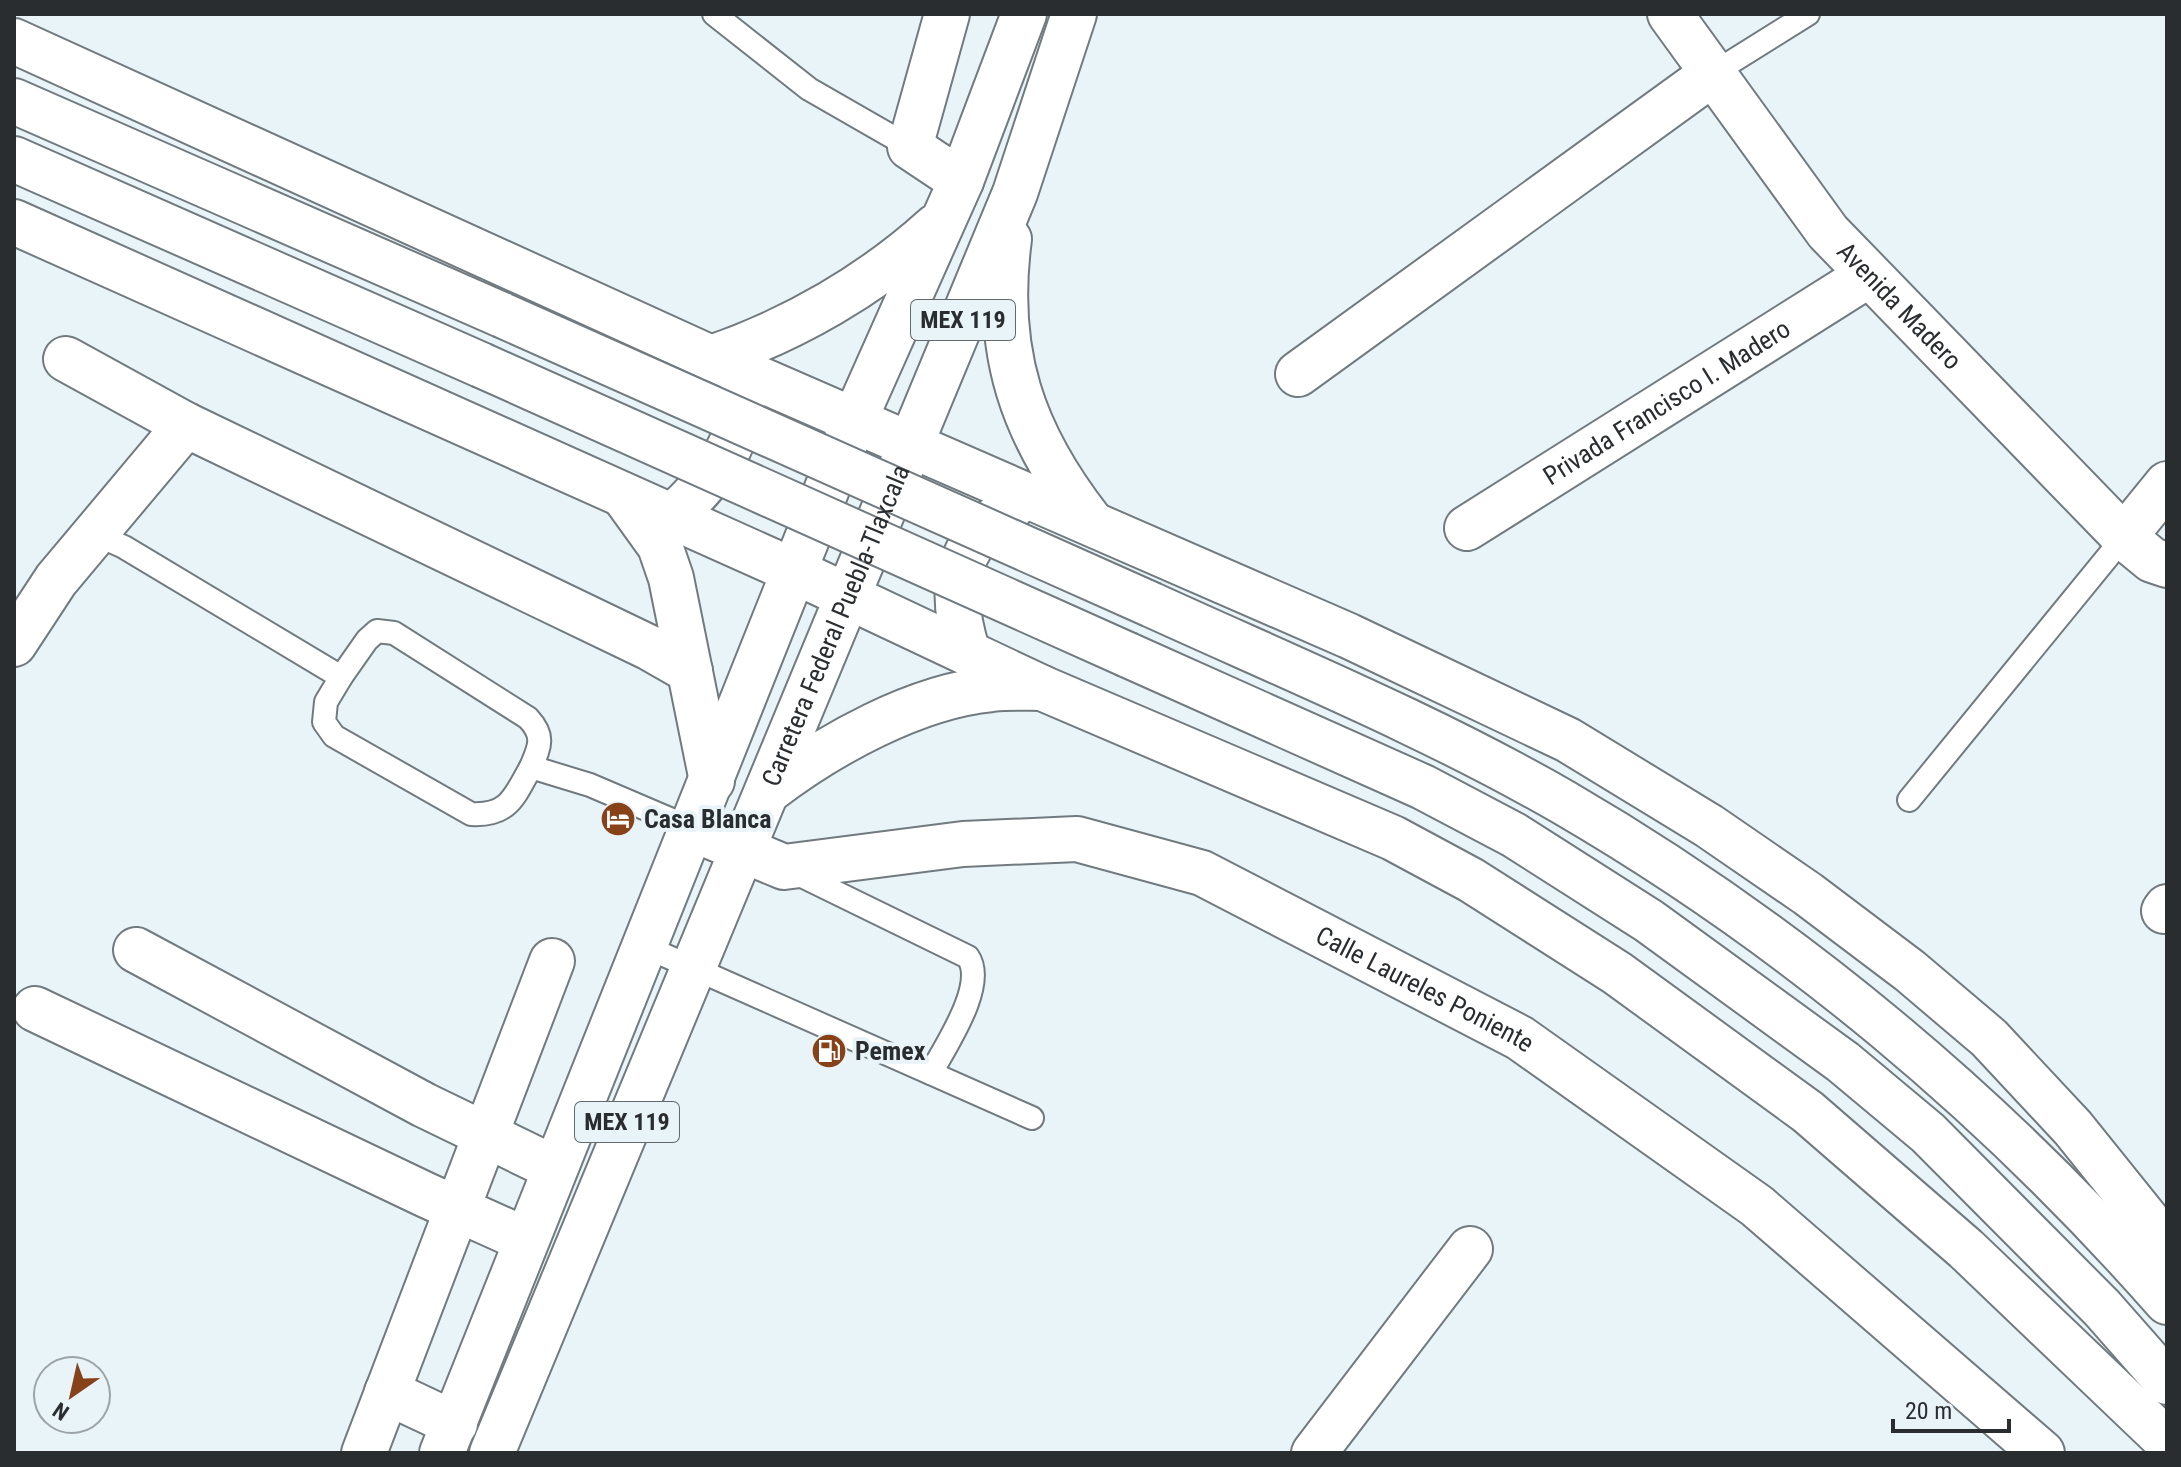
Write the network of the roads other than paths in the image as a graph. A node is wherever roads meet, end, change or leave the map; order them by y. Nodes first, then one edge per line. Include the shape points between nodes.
1 (714, 14) edge
2 (947, 14) edge
3 (1024, 14) edge
4 (1074, 14) edge
5 (1670, 14) edge
6 (1808, 14) edge
7 (14, 41) edge
8 (1712, 74) junction
9 (14, 101) edge
10 (910, 147) junction
11 (14, 159) edge
12 (961, 181) junction
13 (1015, 193) junction
14 (942, 220) junction
15 (14, 222) edge
16 (1867, 276) junction
17 (66, 359) dead end
18 (726, 364) junction
19 (1298, 374) dead end
20 (854, 421) junction
21 (186, 425) junction
22 (911, 446) junction
23 (2167, 484) edge
24 (624, 496) junction
25 (1037, 501) junction
26 (671, 518) junction
27 (1091, 522) junction
28 (1467, 528) dead end
29 (95, 534) junction
30 (2152, 559) edge
31 (796, 572) junction
32 (849, 596) junction
33 (14, 644) edge
34 (968, 653) junction
35 (690, 671) junction
36 (341, 677) junction
37 (1042, 688) junction
38 (531, 767) junction
39 (712, 781) junction
40 (767, 793) junction
41 (1909, 800) dead end
42 (693, 829) junction
43 (741, 849) junction
44 (784, 867) junction
45 (646, 947) junction
46 (136, 950) dead end
47 (552, 961) dead end
48 (691, 966) junction
49 (35, 1009) dead end
50 (931, 1073) junction
51 (1032, 1118) dead end
52 (485, 1133) junction
53 (554, 1168) junction
54 (457, 1207) junction
55 (526, 1240) junction
56 (2167, 1245) edge
57 (1470, 1249) dead end
58 (2167, 1302) edge
59 (2167, 1382) edge
60 (387, 1392) junction
61 (448, 1439) edge
62 (2167, 1441) edge
63 (364, 1453) edge
64 (492, 1453) edge
65 (1314, 1453) edge
66 (2042, 1453) edge

1 - 10 lane via 809,89
2 - 10 main road
3 - 12 main road, Carretera Federal Puebla-Tlaxcala / MEX 119
4 - 13 main road, Carretera Federal Puebla-Tlaxcala / MEX 119
5 - 8 main road, Avenida Madero
6 - 8 lane
7 - 18 main road
8 - 16 main road, Avenida Madero via 1792,187
8 - 19 main road
9 - 58 main road, bridge via 1152,605 1441,737 1562,802 1679,874 1784,948 1963,1092
10 - 12 main road
11 - 59 main road, bridge via 1423,787 1514,835 1649,921 1843,1062 1928,1133 2102,1308
12 - 14 main road, Carretera Federal Puebla-Tlaxcala / MEX 119
13 - 22 main road, Carretera Federal Puebla-Tlaxcala / MEX 119
13 - 27 main road via 1005,313 1013,373 1030,429 1055,476
14 - 18 main road via 901,258 751,344
14 - 20 main road, Carretera Federal Puebla-Tlaxcala / MEX 119
15 - 24 main road
16 - 28 main road, Privada Francisco I. Madero
16 - 30 main road, Avenida Madero
17 - 21 main road
18 - 20 main road
18 - 26 main road via 744,407 730,447 706,485
20 - 22 main road
20 - 31 main road, Carretera Federal Puebla-Tlaxcala / MEX 119
21 - 29 main road
21 - 35 main road
22 - 25 main road
22 - 32 main road, Carretera Federal Puebla-Tlaxcala / MEX 119
23 - 30 main road
24 - 26 main road
24 - 35 main road via 660,546
25 - 27 main road
25 - 34 main road via 1011,507 994,519 963,559 956,600
26 - 31 main road
27 - 56 main road via 1556,734 1709,826 1910,971 1989,1038 2073,1128
29 - 33 main road via 56,580
29 - 36 lane
30 - 41 lane
31 - 32 main road
31 - 39 main road, Carretera Federal Puebla-Tlaxcala / MEX 119
32 - 34 main road
32 - 40 main road, Carretera Federal Puebla-Tlaxcala / MEX 119
34 - 37 main road
35 - 39 main road
36 - 38 lane via 377,631 394,633 528,718 542,743
36 - 38 lane via 326,702 324,722 334,736 471,814 492,815 511,802
37 - 40 main road via 991,689 909,713 850,736
37 - 62 main road via 1393,838 1471,880 1617,973 1808,1112 1966,1249
38 - 42 lane via 590,785
39 - 42 main road, Carretera Federal Puebla-Tlaxcala / MEX 119
40 - 43 main road, Carretera Federal Puebla-Tlaxcala / MEX 119
42 - 43 main road
42 - 45 main road, Carretera Federal Puebla-Tlaxcala / MEX 119
43 - 44 main road
43 - 48 main road, Carretera Federal Puebla-Tlaxcala / MEX 119
44 - 50 lane via 968,957 975,966 973,989
44 - 66 main road, Calle Laureles Poniente via 963,844 1077,839 1202,873 1520,1038 1757,1206
45 - 48 lane
45 - 53 main road, Carretera Federal Puebla-Tlaxcala / MEX 119
46 - 52 main road
47 - 52 main road
48 - 50 lane
48 - 64 main road, Carretera Federal Puebla-Tlaxcala / MEX 119
49 - 54 main road
50 - 51 lane
52 - 53 main road
52 - 54 main road
53 - 55 main road, Carretera Federal Puebla-Tlaxcala / MEX 119
54 - 55 main road
54 - 60 main road
55 - 61 main road, Carretera Federal Puebla-Tlaxcala / MEX 119
57 - 65 main road
60 - 61 main road
60 - 63 main road

